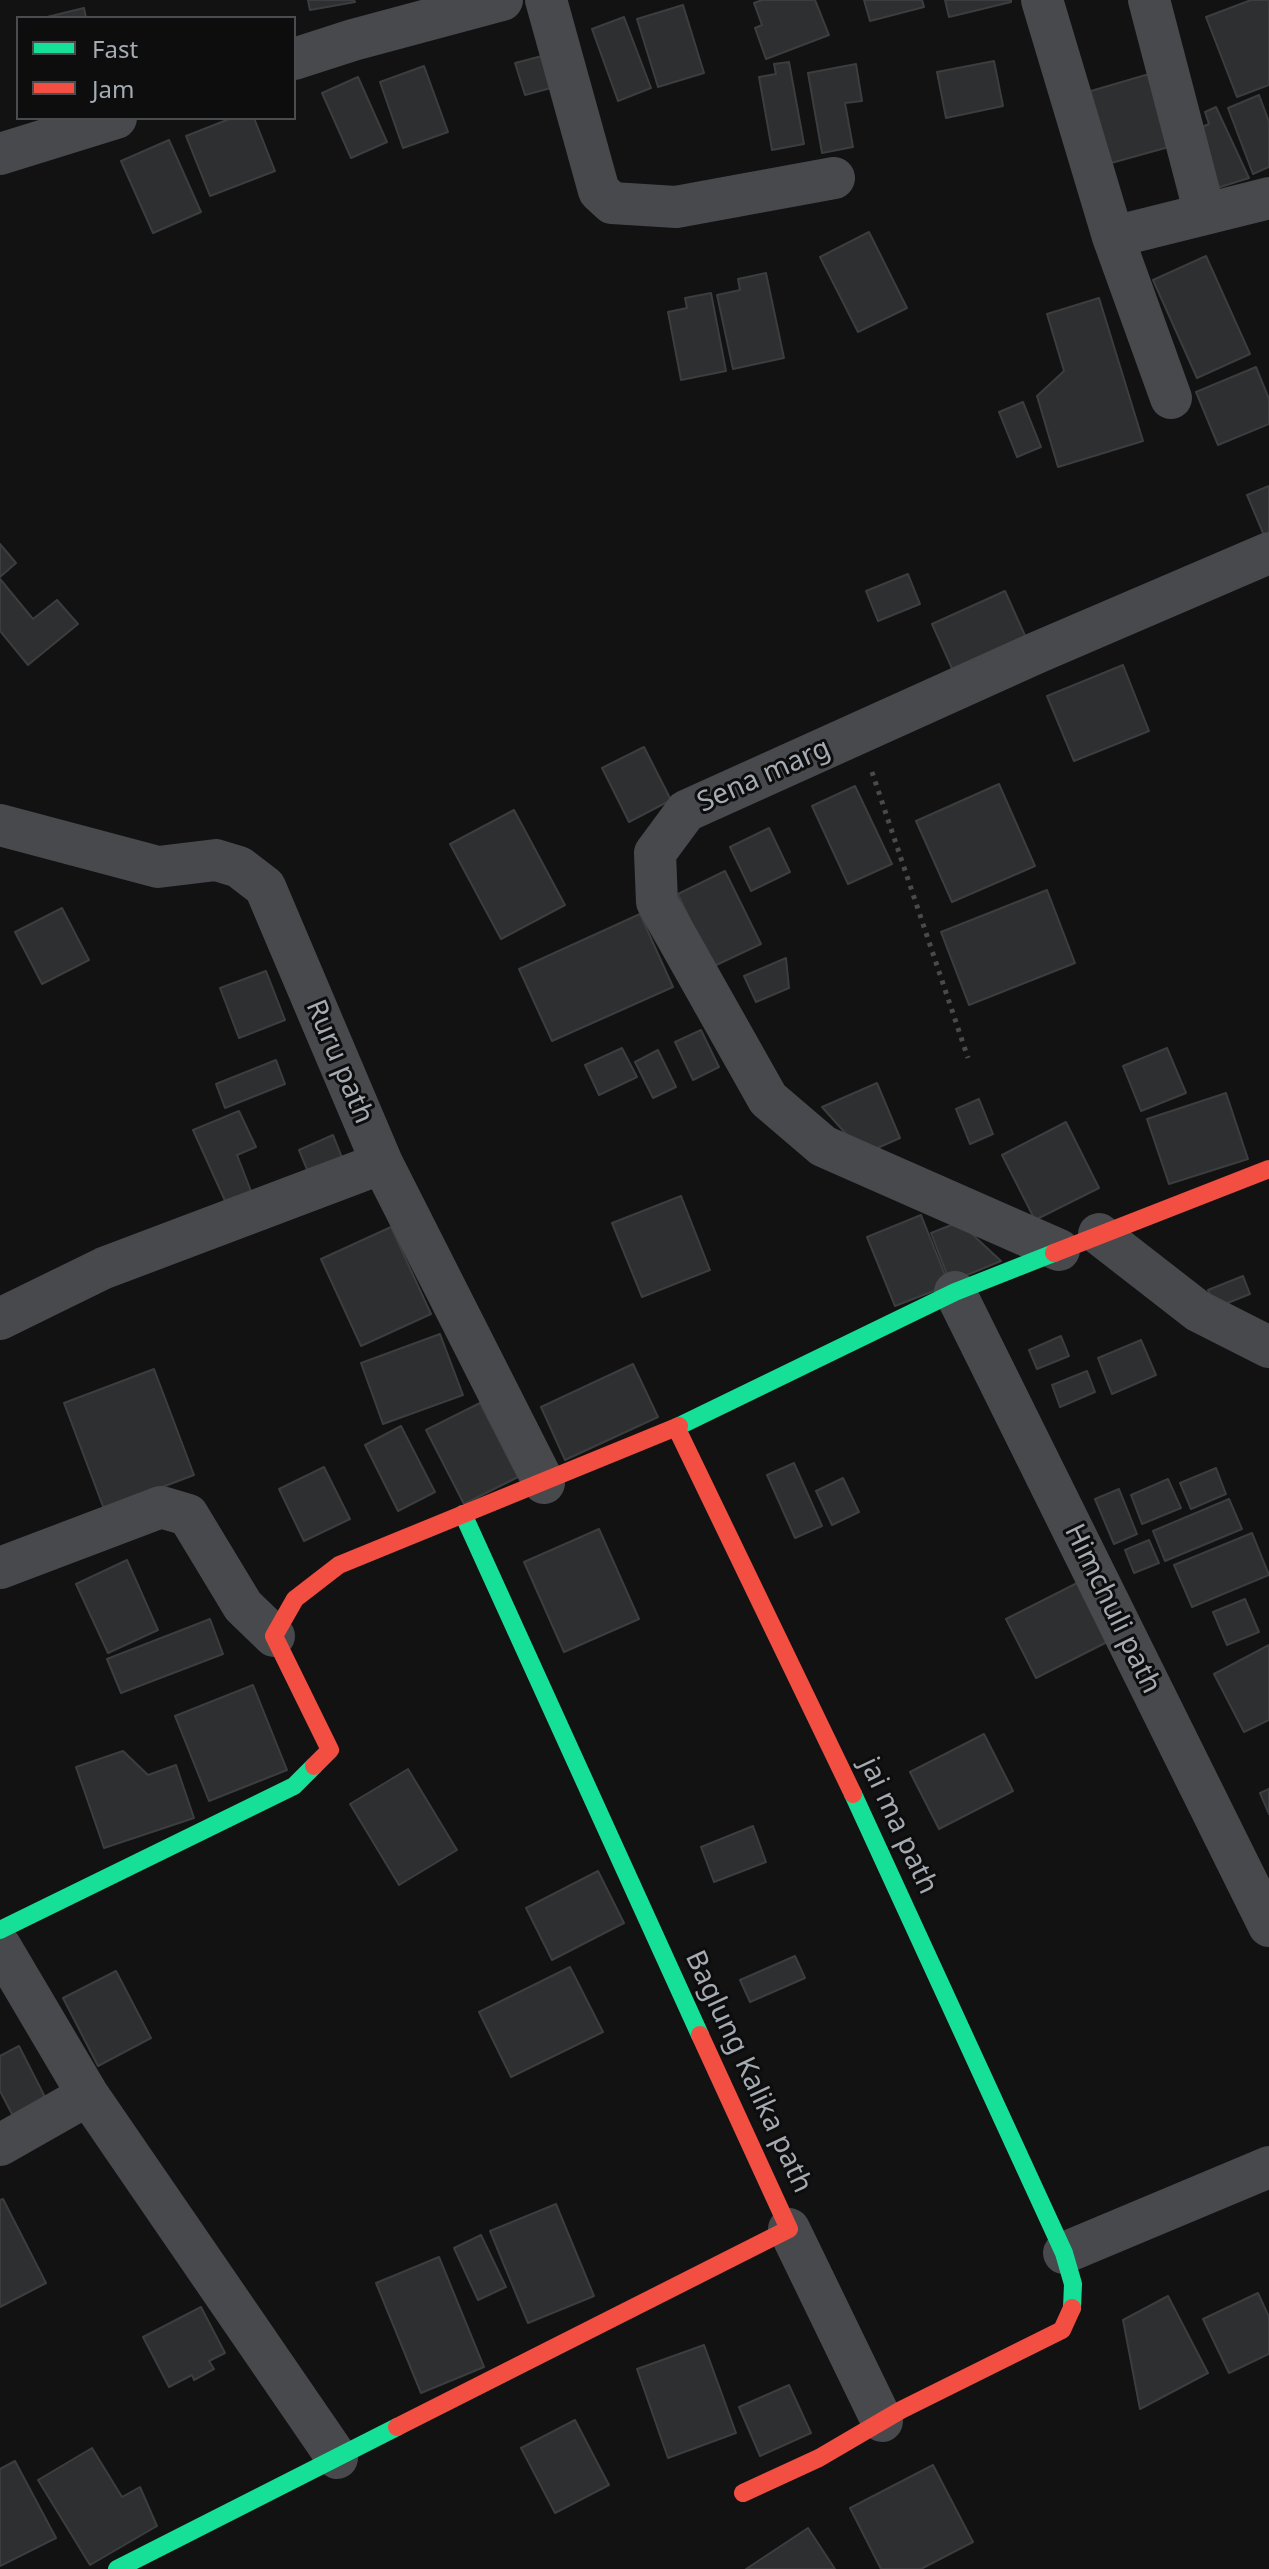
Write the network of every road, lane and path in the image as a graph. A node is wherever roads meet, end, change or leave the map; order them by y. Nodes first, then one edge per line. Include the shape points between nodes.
1 (502, 0) edge
2 (546, 0) edge
3 (1042, 0) edge
4 (1149, 0) edge
5 (296, 58) edge
6 (110, 120) edge
7 (0, 154) edge
8 (834, 178) dead end
9 (1269, 198) edge
10 (1205, 214) junction
11 (1113, 237) junction
12 (1171, 398) dead end
13 (1269, 553) edge
14 (858, 733) junction
15 (0, 825) edge
16 (968, 1058) dead end
17 (382, 1163) junction
18 (1269, 1169) edge
19 (1099, 1234) junction
20 (1059, 1250) junction
21 (955, 1292) junction
22 (0, 1319) edge
23 (1269, 1347) edge
24 (676, 1427) junction
25 (544, 1483) junction
26 (463, 1514) junction
27 (0, 1568) edge
28 (274, 1636) junction
29 (1269, 1926) edge
30 (0, 1930) edge
31 (0, 1946) edge
32 (88, 2095) junction
33 (0, 2145) edge
34 (1269, 2167) edge
35 (789, 2229) junction
36 (1064, 2253) junction
37 (882, 2421) junction
38 (337, 2458) junction
39 (743, 2493) dead end
40 (117, 2569) edge

1 - 5 street
2 - 8 street via 599,191 612,203 676,207
3 - 11 street
4 - 10 street
6 - 7 street
9 - 10 street
10 - 11 street
11 - 12 street
13 - 14 street, Sena marg
14 - 16 path
14 - 20 street, Sena marg via 686,811 655,853 657,902 768,1099 823,1146
15 - 17 street, Ruru path via 158,867 216,860 239,867 265,887
17 - 22 street via 104,1268
17 - 25 street, Ruru path
18 - 19 street
19 - 20 street
19 - 23 street via 1198,1311
20 - 21 street
21 - 24 street
21 - 29 street, Himchuli path
24 - 25 street
24 - 36 street, jai ma path via 897,1886
25 - 26 street
26 - 28 street via 339,1565 295,1599
26 - 35 street, Baglung Kalika path
27 - 28 street via 161,1507 188,1515 243,1606
28 - 30 street via 330,1750 294,1786
31 - 32 street
32 - 33 street
32 - 38 street
34 - 36 street
35 - 37 street
35 - 38 street, Baglung Kalika path
36 - 37 street, jai ma path via 1074,2283 1074,2311 1062,2330
37 - 39 street, jai ma path
38 - 40 street, Baglung Kalika path

